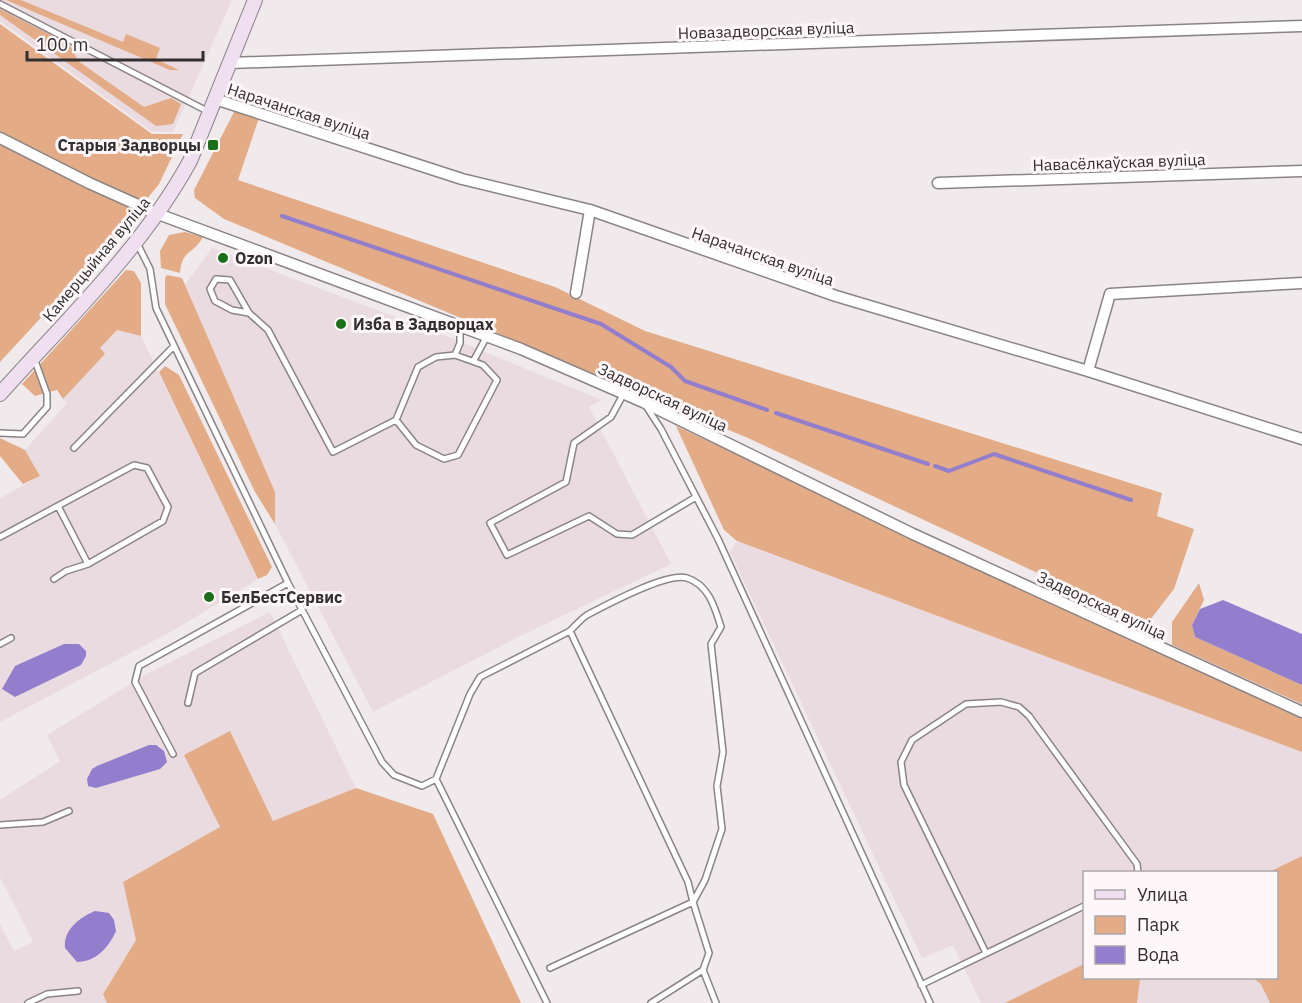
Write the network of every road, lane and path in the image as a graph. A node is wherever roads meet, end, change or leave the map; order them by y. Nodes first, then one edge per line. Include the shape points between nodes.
1 (255, 0) edge
2 (0, 4) edge
3 (1302, 26) edge
4 (230, 63) junction
5 (212, 105) junction
6 (0, 138) edge
7 (1302, 171) edge
8 (938, 183) dead end
9 (590, 210) junction
10 (158, 214) junction
11 (136, 242) junction
12 (1302, 283) edge
13 (576, 293) dead end
14 (249, 313) junction
15 (460, 326) junction
16 (487, 336) junction
17 (174, 346) junction
18 (454, 355) junction
19 (34, 356) junction
20 (474, 360) junction
21 (1088, 371) junction
22 (624, 393) junction
23 (0, 394) edge
24 (644, 402) junction
25 (396, 420) junction
26 (0, 433) edge
27 (1302, 439) edge
28 (74, 448) dead end
29 (696, 497) junction
30 (58, 506) junction
31 (0, 537) edge
32 (88, 564) junction
33 (54, 579) dead end
34 (288, 584) junction
35 (302, 610) junction
36 (570, 631) junction
37 (11, 638) dead end
38 (0, 644) edge
39 (188, 703) dead end
40 (1302, 712) edge
41 (173, 754) dead end
42 (436, 779) junction
43 (69, 811) dead end
44 (0, 825) edge
45 (1138, 871) edge
46 (693, 902) junction
47 (1083, 906) edge
48 (986, 953) junction
49 (550, 968) dead end
50 (703, 970) junction
51 (921, 985) junction
52 (78, 991) dead end
53 (28, 1003) edge
54 (547, 1003) edge
55 (651, 1003) edge
56 (716, 1003) edge
57 (930, 1003) edge

1 - 4 main road, Камерцыйная вуліца
2 - 5 lane
3 - 4 street, Новазадворская вуліца
4 - 5 main road, Камерцыйная вуліца
5 - 9 street, Нарачанская вуліца via 462,179
5 - 10 main road, Камерцыйная вуліца via 190,161
6 - 10 street, Задворская вуліца
7 - 8 street, Навасёлкаўская вуліца
9 - 13 street
9 - 21 street, Нарачанская вуліца via 836,296
10 - 11 main road, Камерцыйная вуліца
10 - 15 street, Задворская вуліца
11 - 17 lane via 150,269 156,308
11 - 19 main road, Камерцыйная вуліца
12 - 21 street via 1110,294
14 - 14 lane via 215,302 210,289 216,279 230,280
14 - 25 lane via 268,330 333,452
15 - 16 street, Задворская вуліца
15 - 18 lane via 460,343
16 - 20 lane
16 - 22 street, Задворская вуліца
17 - 28 lane
17 - 34 lane
18 - 20 lane
18 - 25 lane via 436,357 418,367
19 - 23 main road, Камерцыйная вуліца
19 - 26 lane via 47,394 47,407 23,434
20 - 25 lane via 497,380 458,455 444,459 416,445
21 - 27 street, Нарачанская вуліца
22 - 24 street, Задворская вуліца
22 - 29 lane via 611,417 574,443 566,482 490,523 507,555 589,516 617,534 632,535
24 - 29 lane
24 - 40 street, Задворская вуліца via 913,534
29 - 51 lane
30 - 31 lane
30 - 32 lane
30 - 32 lane via 134,465 147,468 168,507 163,521
32 - 33 lane
34 - 35 lane
34 - 41 lane via 139,666 135,682
35 - 39 lane via 195,673
35 - 42 lane via 382,762 405,781 422,786
36 - 42 lane via 480,677
36 - 46 lane via 688,882
36 - 46 lane via 585,616 664,580 687,578 703,588 714,603 721,627 711,644 723,752 717,786 722,829 705,880
37 - 38 lane
42 - 54 lane
43 - 44 lane via 43,822
45 - 48 lane via 1137,864 1029,716 1019,707 1001,702 966,704 912,740 901,762 904,785
46 - 49 lane
46 - 50 lane via 710,953
47 - 48 lane
48 - 51 lane
50 - 55 lane
50 - 56 lane
51 - 57 lane
52 - 53 lane via 47,994

